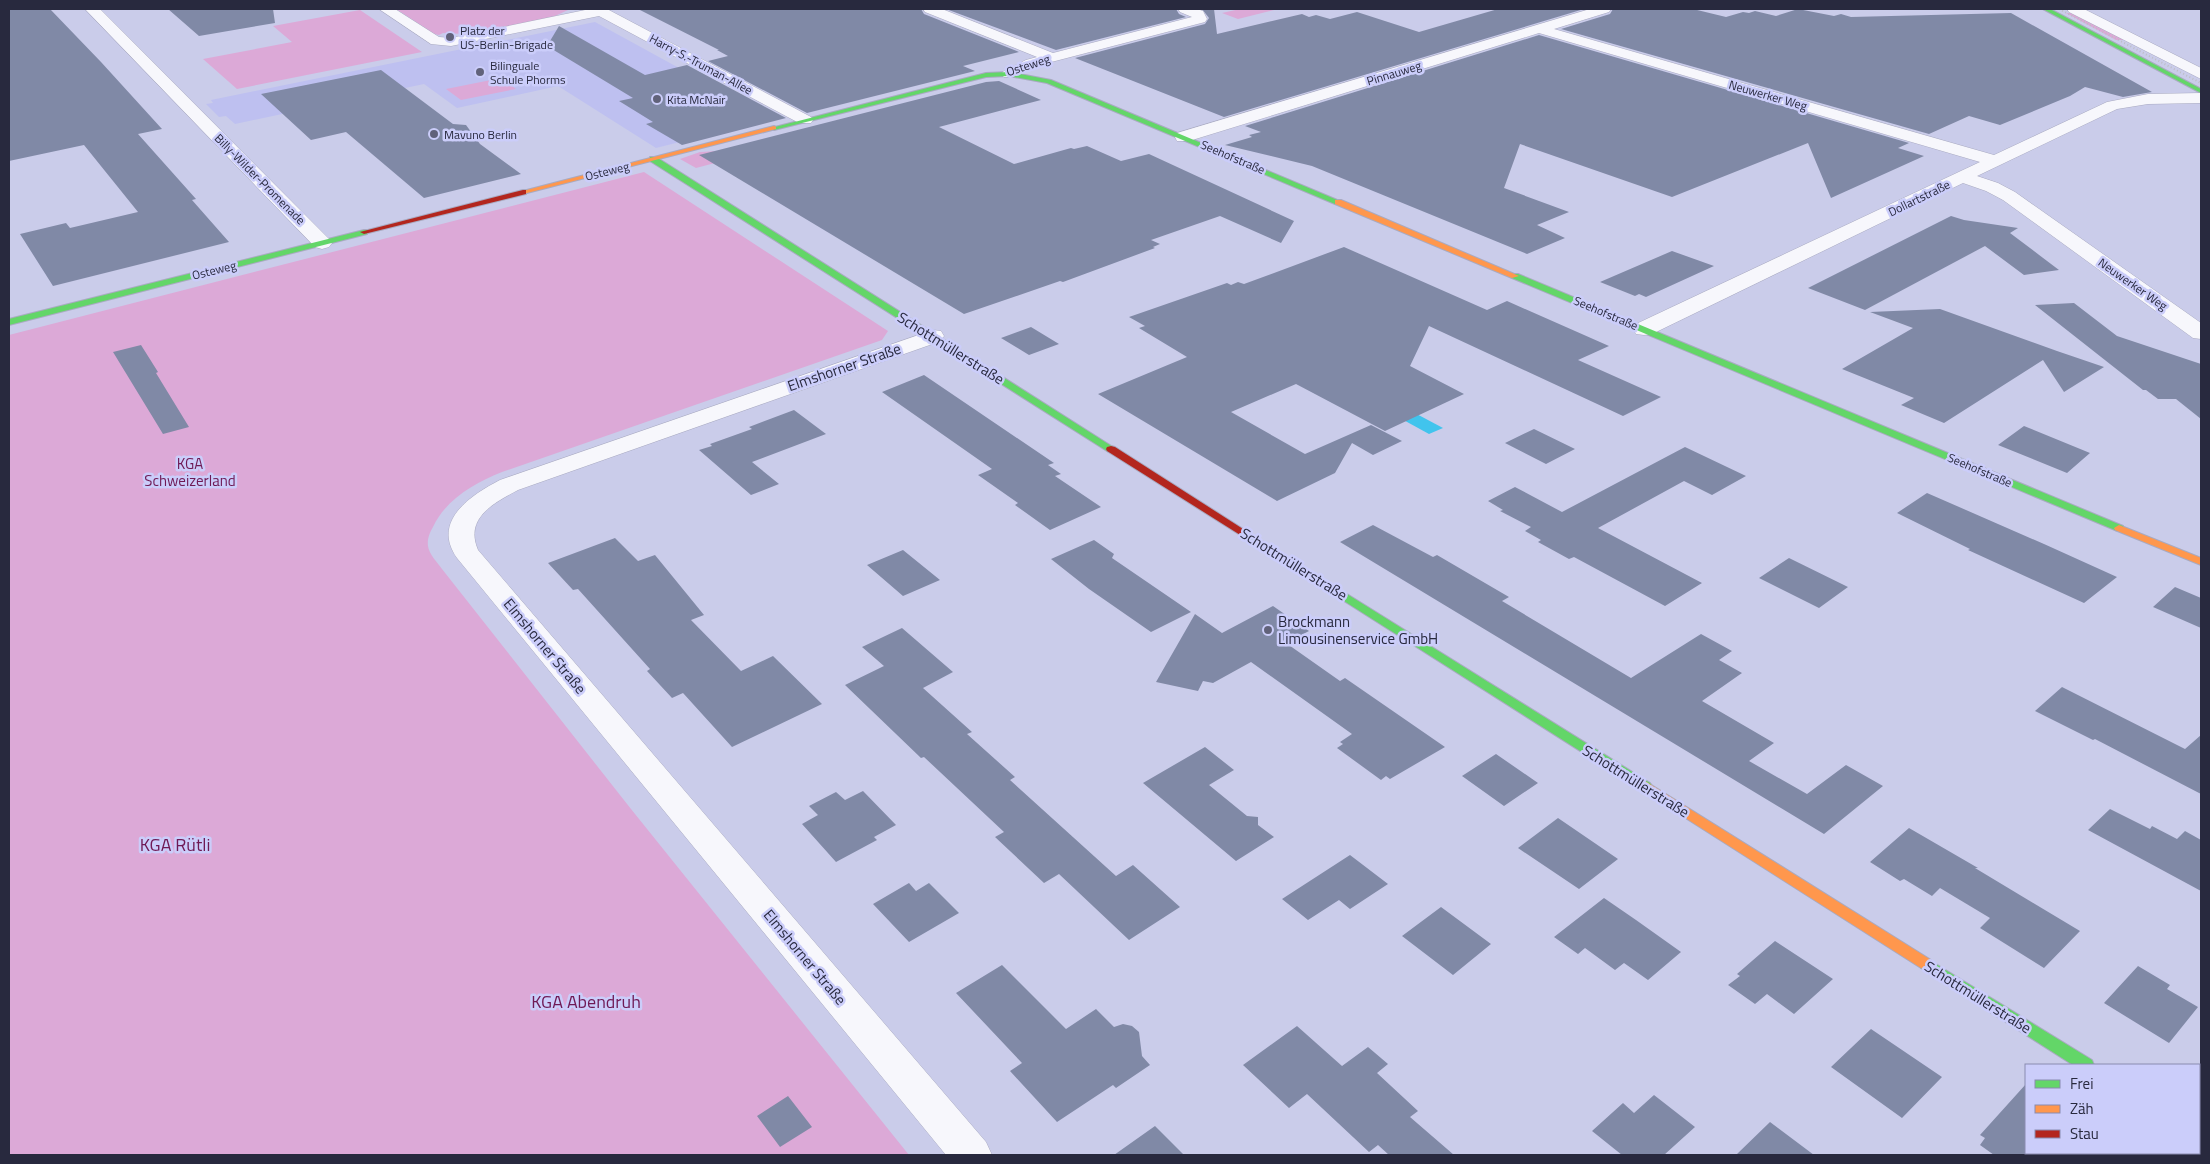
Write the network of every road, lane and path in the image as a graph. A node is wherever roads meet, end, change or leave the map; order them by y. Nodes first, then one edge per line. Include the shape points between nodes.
1 (92, 9) edge
2 (386, 9) edge
3 (930, 9) edge
4 (1185, 9) edge
5 (1604, 9) edge
6 (599, 10) edge
7 (2049, 10) edge
8 (2076, 10) edge
9 (1540, 28) junction
10 (2139, 42) junction
11 (2110, 43) junction
12 (1050, 58) junction
13 (2177, 62) junction
14 (2148, 63) junction
15 (1009, 74) junction
16 (2201, 74) edge
17 (2201, 91) edge
18 (2201, 98) edge
19 (805, 120) junction
20 (1183, 137) junction
21 (653, 159) junction
22 (1995, 161) junction
23 (1961, 177) junction
24 (322, 243) junction
25 (9, 322) edge
26 (1644, 329) junction
27 (2201, 333) edge
28 (933, 336) junction
29 (2201, 562) edge
30 (2084, 1064) edge
31 (971, 1155) edge

1 - 24 street, Billy-Wilder-Promenade
2 - 6 street via 436,41 451,42
3 - 12 street
4 - 12 street, Osteweg via 1199,15 1198,21
5 - 9 street, Pinnauweg
6 - 19 street, Harry-S.-Truman-Allee
7 - 8 street
7 - 11 street
8 - 10 street
9 - 20 street, Pinnauweg
9 - 22 street, Neuwerker Weg
10 - 11 street
10 - 13 street
11 - 14 street
12 - 15 street, Osteweg via 1030,63
13 - 14 street
13 - 16 street
14 - 17 street
15 - 19 street, Osteweg via 986,75
15 - 20 street, Seehofstraße via 1049,81
18 - 22 street, Dollartstraße via 2121,102
19 - 21 street, Osteweg
20 - 26 street, Seehofstraße
21 - 24 street, Osteweg
21 - 28 street, Schottmüllerstraße
22 - 23 street, Dollartstraße
23 - 26 street, Dollartstraße
23 - 27 street, Neuwerker Weg via 2009,196
24 - 25 street, Osteweg
26 - 29 street, Seehofstraße
28 - 30 street, Schottmüllerstraße
28 - 31 street, Elmshorner Straße via 509,485 473,509 460,537 466,552

